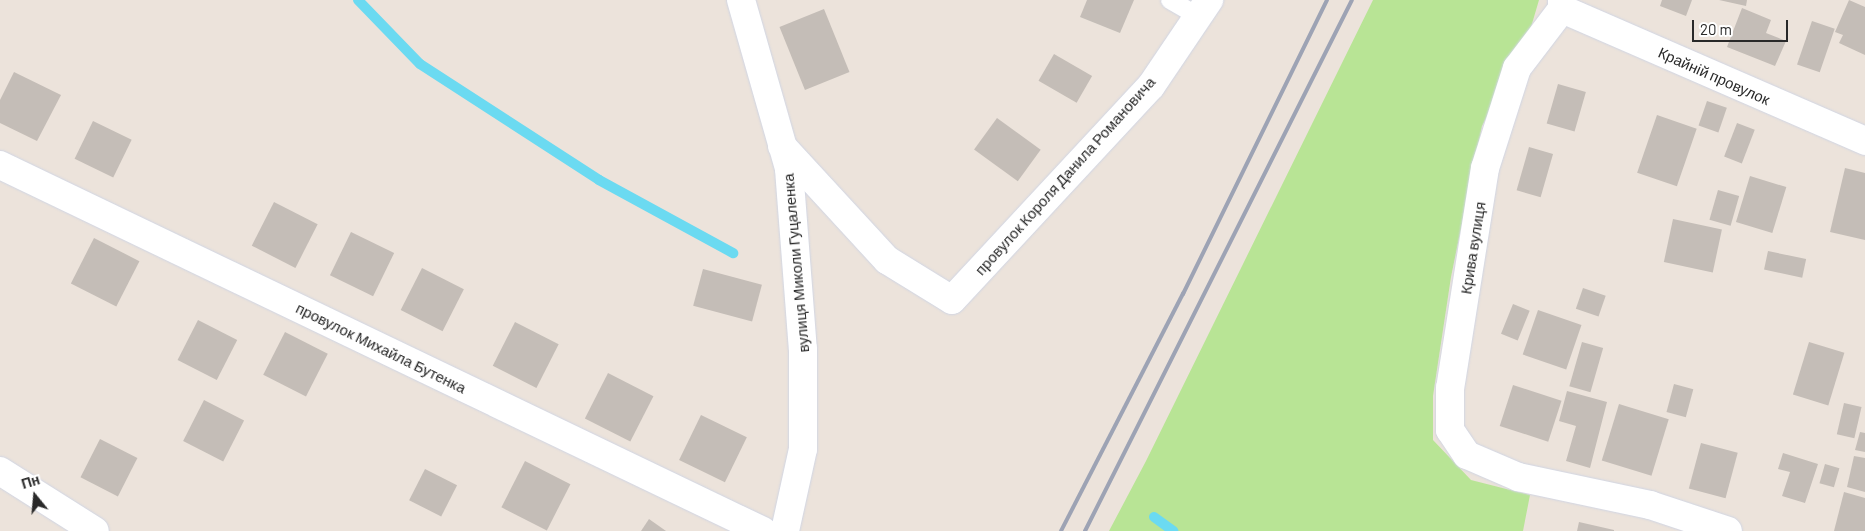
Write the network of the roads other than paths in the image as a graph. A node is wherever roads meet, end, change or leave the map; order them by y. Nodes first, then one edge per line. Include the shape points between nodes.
1 (741, 0) edge
2 (1170, 0) edge
3 (1562, 5) edge
4 (1204, 8) edge
5 (1865, 141) edge
6 (782, 146) junction
7 (0, 164) edge
8 (0, 471) edge
9 (95, 531) edge
10 (763, 531) edge
11 (785, 531) edge
12 (1728, 531) edge

1 - 6 street, вулиця Миколи Гуцаленка
2 - 4 lane
3 - 5 street, Крайній провулок
3 - 12 street, Крива вулиця via 1517,68 1485,168 1450,388 1450,430 1467,455 1518,477 1650,505
4 - 6 street, провулок Короля Данила Романовича via 1151,86 952,300 887,260
6 - 11 street, вулиця Миколи Гуцаленка via 789,169 803,349 803,449
7 - 10 street, провулок Михайла Бутенка
8 - 9 street

